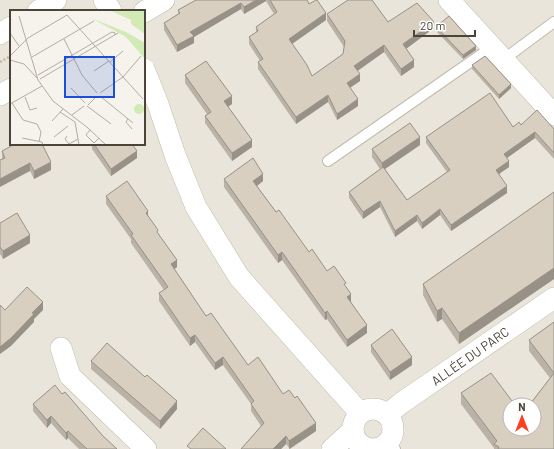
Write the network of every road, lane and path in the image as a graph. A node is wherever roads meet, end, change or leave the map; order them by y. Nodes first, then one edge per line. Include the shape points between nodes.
1 (56, 0) edge
2 (104, 0) edge
3 (164, 0) edge
4 (449, 0) edge
5 (40, 10) edge
6 (110, 10) edge
7 (145, 11) edge
8 (554, 22) edge
9 (10, 29) edge
10 (0, 34) edge
11 (497, 54) junction
12 (10, 57) edge
13 (0, 62) edge
14 (145, 72) edge
15 (10, 90) edge
16 (0, 96) edge
17 (554, 115) edge
18 (328, 161) dead end
19 (554, 298) edge
20 (61, 348) dead end
21 (387, 415) junction
22 (359, 435) edge
23 (391, 446) edge
24 (146, 449) edge
25 (332, 449) edge

1 - 5 street
2 - 6 street
3 - 7 street
4 - 11 street
8 - 11 lane
9 - 10 street
11 - 17 street
11 - 18 lane
12 - 13 path
14 - 22 street via 196,207 239,277 354,404
15 - 16 street
19 - 21 street, ALLÉE DU PARC
20 - 24 street via 70,376
21 - 22 street via 377,409 365,410
21 - 23 street via 391,420 393,432
22 - 23 street via 369,449
22 - 25 street

